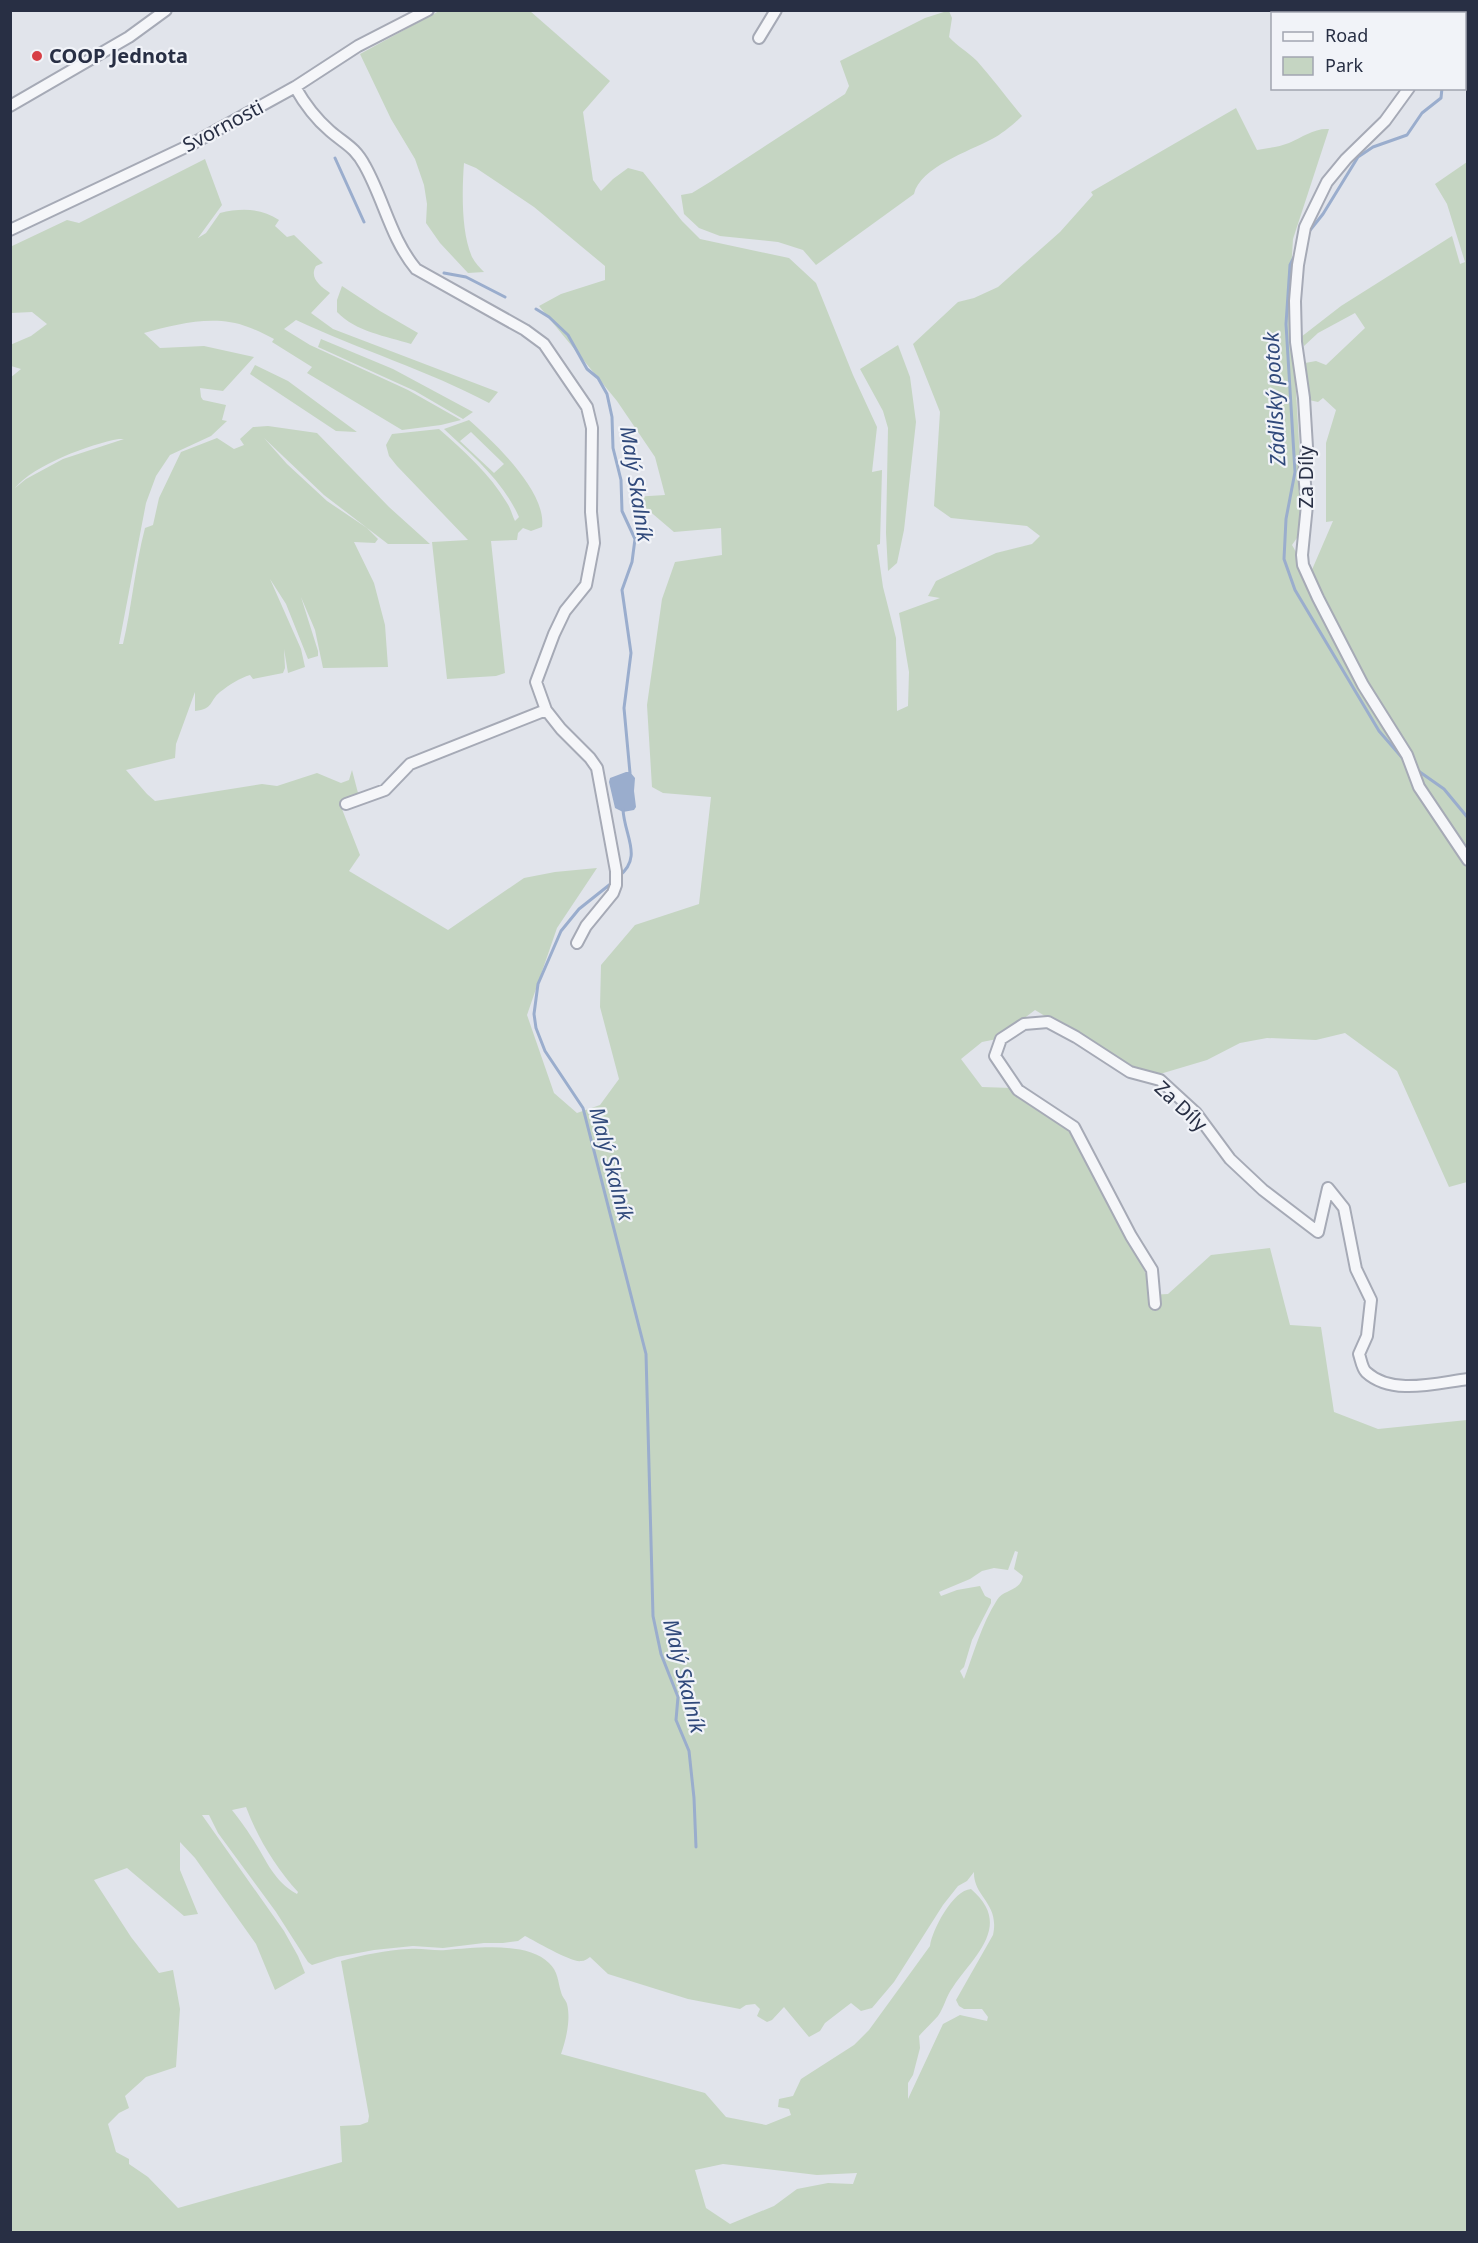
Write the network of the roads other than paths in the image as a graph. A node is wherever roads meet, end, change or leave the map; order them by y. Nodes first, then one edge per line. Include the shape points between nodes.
1 (166, 10) edge
2 (428, 10) edge
3 (776, 10) edge
4 (759, 38) dead end
5 (296, 87) junction
6 (1408, 90) edge
7 (10, 106) edge
8 (10, 230) edge
9 (546, 710) junction
10 (346, 804) dead end
11 (1467, 860) edge
12 (577, 943) dead end
13 (1155, 1304) dead end
14 (1467, 1379) edge

1 - 7 street via 129,37
2 - 5 street, Svornosti via 358,46
3 - 4 street
5 - 8 street, Svornosti via 190,145
5 - 9 street via 304,104 329,130 352,146 366,167 404,254 416,270 544,344 587,407 592,428 594,543 586,585 566,611 539,670 536,682
6 - 11 street, Za Díly via 1385,121 1327,182 1305,227 1295,301 1307,447 1302,555 1303,565 1363,685 1407,756 1419,788
9 - 10 street via 410,764 385,790
9 - 12 street via 597,768 616,871 613,893
13 - 14 street, Za Díly via 1152,1270 1074,1127 1018,1090 995,1056 1000,1038 1024,1024 1048,1022 1130,1072 1161,1080 1196,1113 1230,1159 1318,1232 1328,1188 1344,1208 1356,1269 1371,1300 1359,1354 1364,1370 1385,1384 1404,1386

